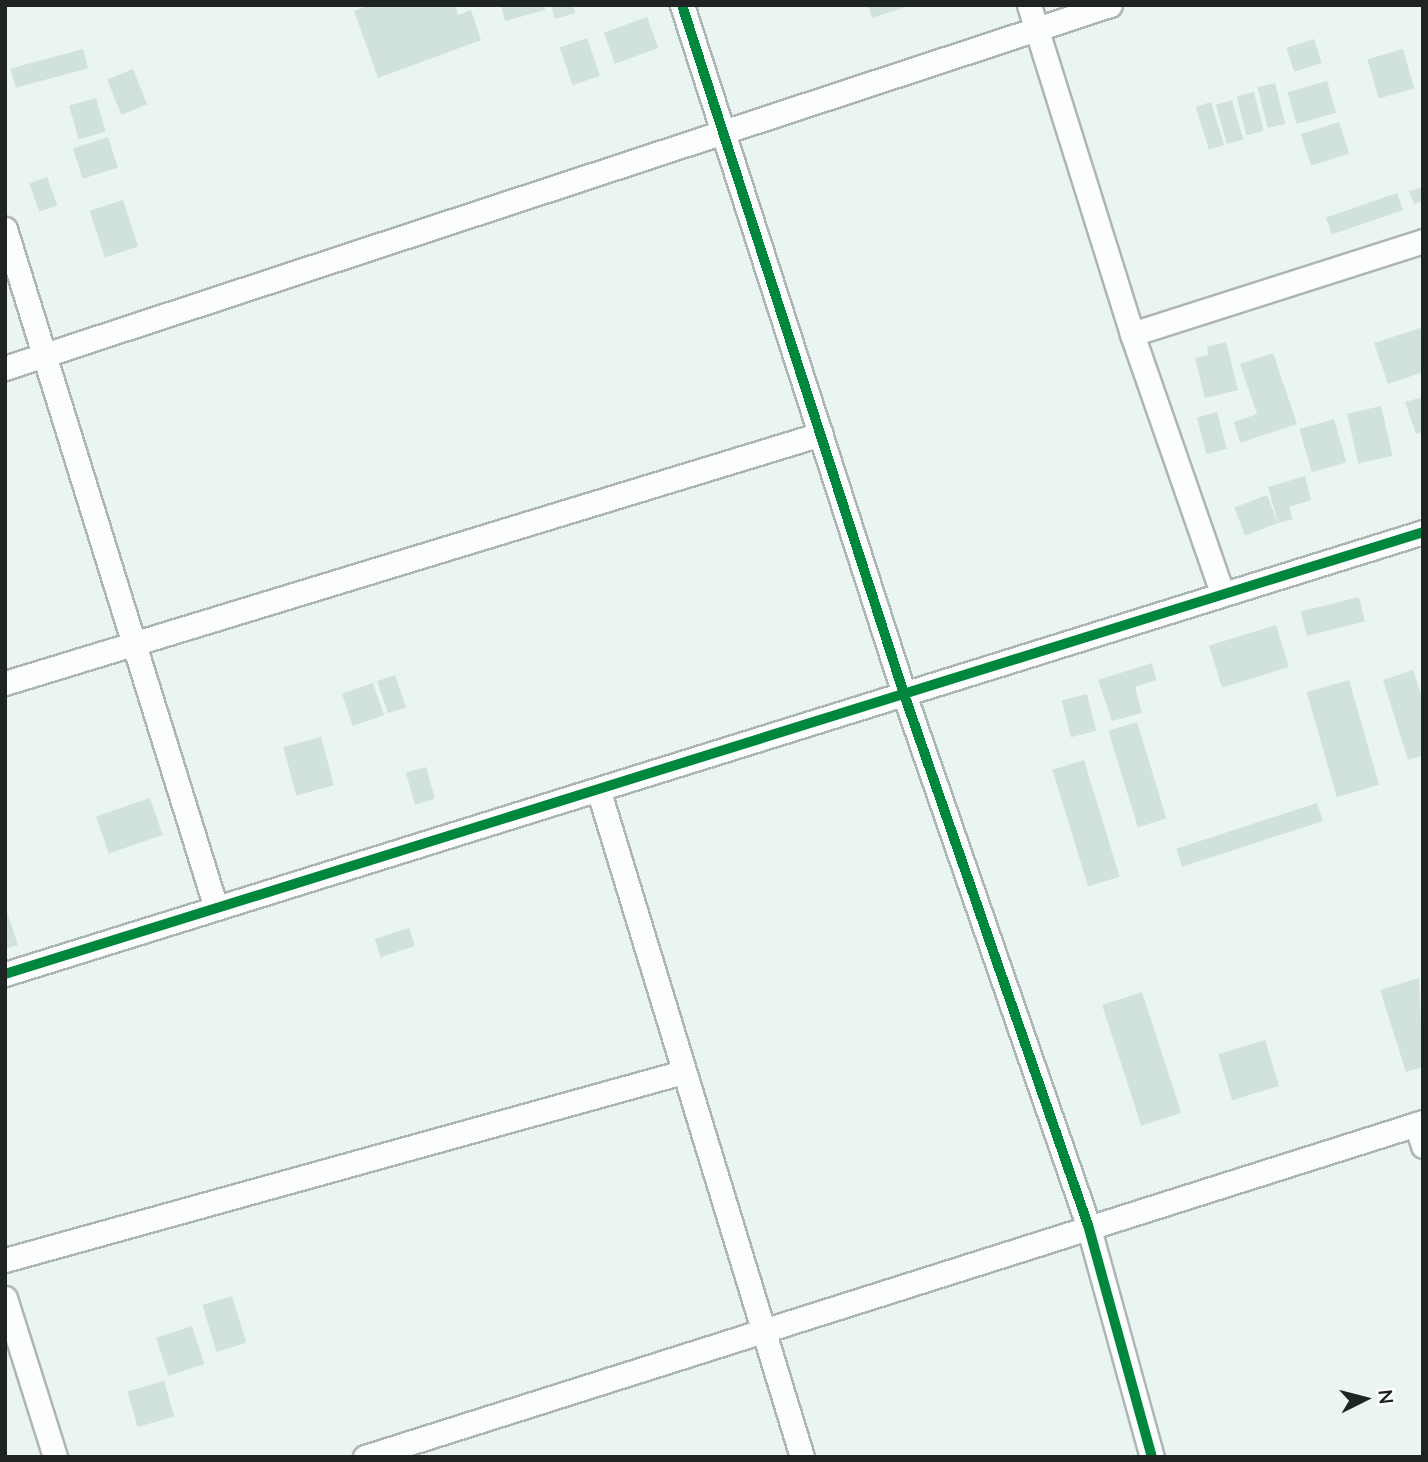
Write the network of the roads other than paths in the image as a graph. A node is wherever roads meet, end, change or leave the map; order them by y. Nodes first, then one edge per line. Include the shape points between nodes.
1 (682, 5) edge
2 (1029, 5) edge
3 (1110, 5) edge
4 (1036, 29) junction
5 (724, 129) junction
6 (5, 229) edge
7 (1423, 241) edge
8 (1132, 334) junction
9 (45, 355) junction
10 (5, 368) edge
11 (821, 434) junction
12 (1423, 532) edge
13 (1222, 592) junction
14 (133, 642) junction
15 (5, 683) edge
16 (904, 694) junction
17 (598, 792) junction
18 (216, 908) junction
19 (5, 975) edge
20 (683, 1072) junction
21 (1421, 1131) edge
22 (1088, 1225) junction
23 (5, 1260) edge
24 (5, 1298) edge
25 (764, 1333) junction
26 (55, 1457) edge
27 (365, 1457) edge
28 (802, 1457) edge
29 (1152, 1457) edge

1 - 5 street
2 - 4 street
3 - 4 street
4 - 5 street
4 - 8 street
5 - 9 street
5 - 11 street
6 - 9 street
7 - 8 street
8 - 13 street
9 - 10 street
9 - 14 street
11 - 14 street
11 - 16 street
12 - 13 street
13 - 16 street
14 - 15 street
14 - 18 street
16 - 17 street
16 - 22 street
17 - 18 street
17 - 20 street
18 - 19 street
20 - 23 street
20 - 25 street
21 - 22 street
22 - 25 street
22 - 29 street
24 - 26 street
25 - 27 street
25 - 28 street

